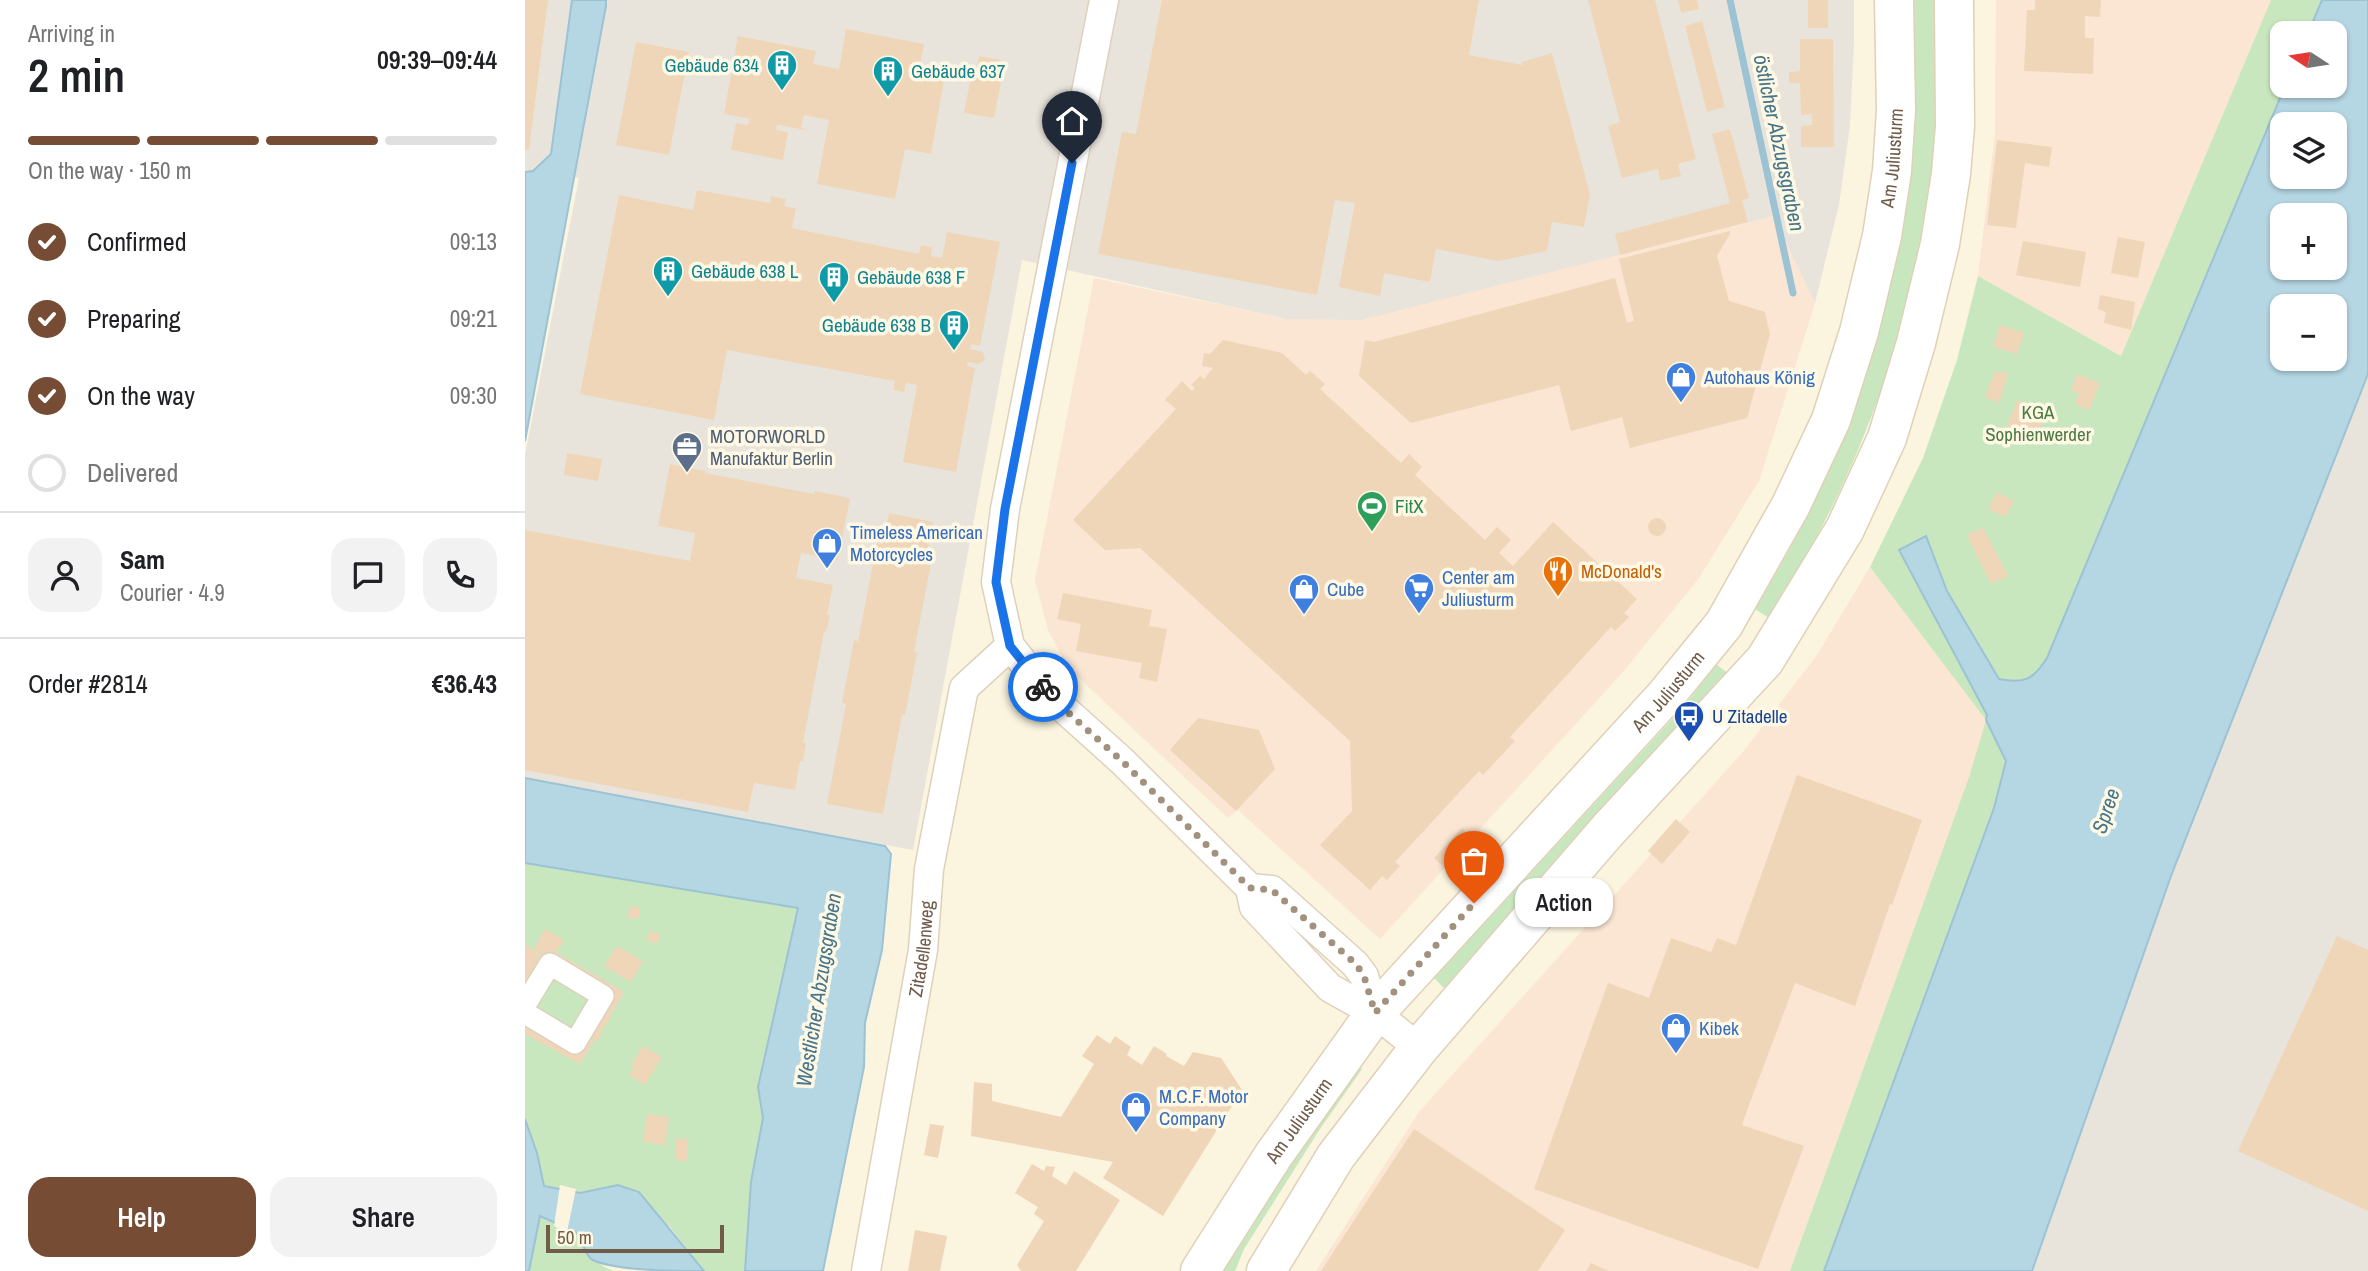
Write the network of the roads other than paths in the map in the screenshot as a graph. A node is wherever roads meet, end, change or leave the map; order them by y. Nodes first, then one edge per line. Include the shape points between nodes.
1 (1104, 0) edge
2 (1894, 0) edge
3 (1954, 0) edge
4 (1010, 646) junction
5 (525, 1005) edge
6 (525, 1013) edge
7 (1375, 1013) junction
8 (1419, 1048) junction
9 (866, 1271) edge
10 (1200, 1271) edge
11 (1266, 1271) edge

1 - 4 street via 1005,509 996,582
2 - 7 main road, Am Juliusturm via 1896,110 1882,236 1860,332 1831,420 1791,505 1724,624 1666,695
3 - 8 main road via 1955,126 1940,244 1887,438 1845,529 1765,660 1608,830
4 - 7 street via 1053,699 1250,888 1254,907 1330,988
4 - 9 street, Zitadellenweg via 964,688 929,869 923,950
5 - 6 street via 550,964 603,996 575,1044
7 - 8 street
7 - 10 main road, Am Juliusturm via 1273,1156
8 - 11 main road via 1336,1156

